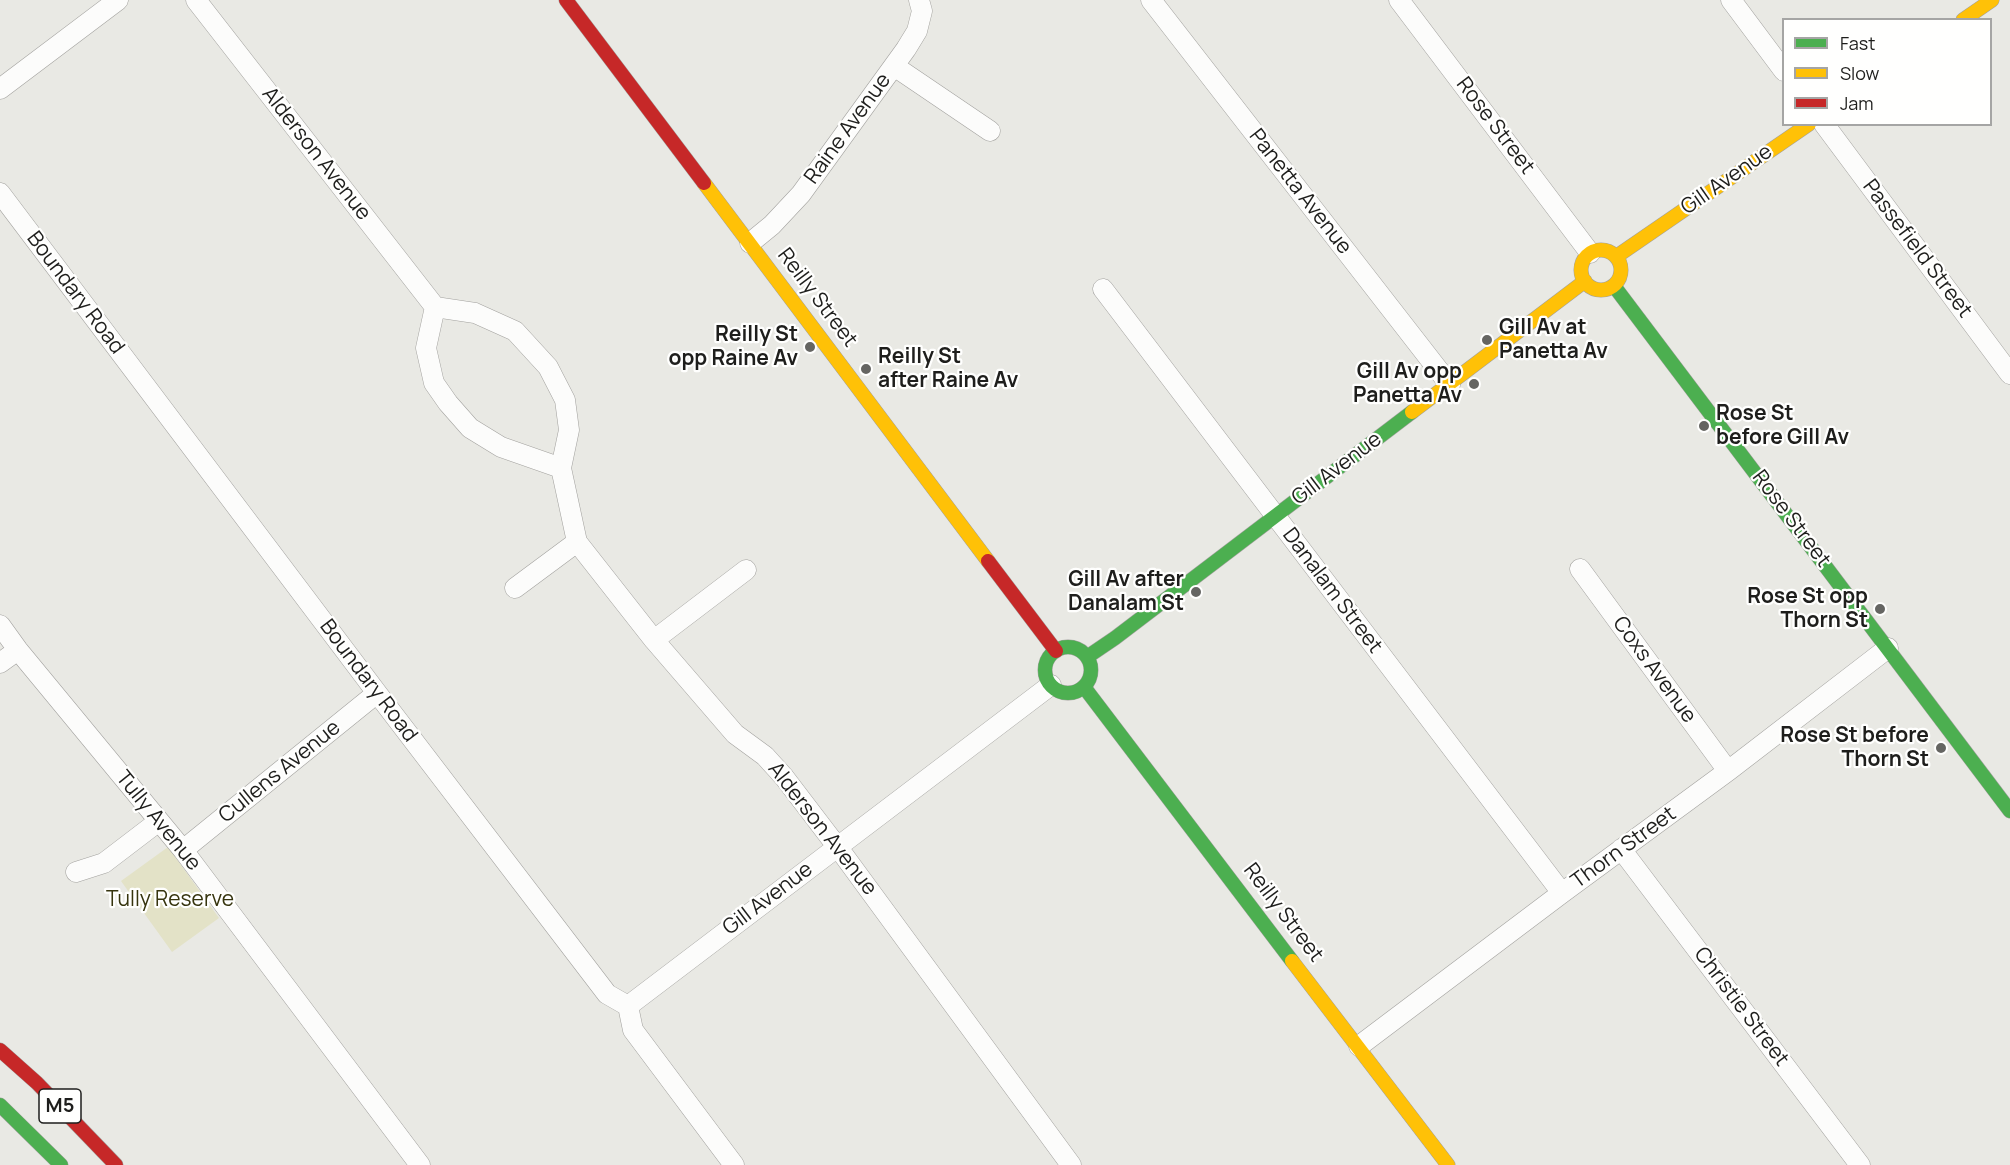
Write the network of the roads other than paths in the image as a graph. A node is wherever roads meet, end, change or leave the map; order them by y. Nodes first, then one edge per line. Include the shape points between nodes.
1 (118, 0) edge
2 (196, 0) edge
3 (566, 0) edge
4 (919, 0) edge
5 (1151, 0) edge
6 (1399, 0) edge
7 (1731, 0) edge
8 (1992, 0) edge
9 (1967, 18) edge
10 (894, 66) junction
11 (1782, 67) edge
12 (0, 89) edge
13 (1806, 126) edge
14 (1825, 126) edge
15 (990, 131) dead end
16 (0, 193) edge
17 (750, 243) junction
18 (1590, 253) junction
19 (1617, 256) junction
20 (1585, 281) junction
21 (1614, 285) junction
22 (1103, 289) dead end
23 (435, 307) junction
24 (2010, 374) edge
25 (1449, 385) junction
26 (561, 468) junction
27 (1275, 516) junction
28 (577, 542) junction
29 (1580, 569) dead end
30 (746, 570) dead end
31 (515, 588) dead end
32 (0, 625) edge
33 (654, 640) junction
34 (1888, 648) junction
35 (18, 650) junction
36 (1056, 651) junction
37 (1087, 657) junction
38 (0, 663) edge
39 (1051, 685) junction
40 (1084, 687) junction
41 (377, 693) junction
42 (1728, 771) junction
43 (2010, 811) edge
44 (159, 820) junction
45 (837, 846) junction
46 (1621, 849) junction
47 (183, 850) junction
48 (76, 872) dead end
49 (1562, 893) junction
50 (628, 1006) junction
51 (1359, 1046) junction
52 (0, 1050) edge
53 (0, 1105) edge
54 (61, 1165) edge
55 (116, 1165) edge
56 (420, 1165) edge
57 (734, 1165) edge
58 (1071, 1165) edge
59 (1448, 1165) edge
60 (1860, 1165) edge

1 - 12 street
2 - 23 street, Alderson Avenue
3 - 17 main road, Reilly Street
4 - 10 street, Raine Avenue via 922,11 916,31
5 - 25 street, Panetta Avenue
6 - 18 street, Rose Street
7 - 11 street
8 - 9 main road
10 - 15 street
10 - 17 street, Raine Avenue via 801,194
13 - 19 main road, Gill Avenue
14 - 24 street, Passefield Street
16 - 41 street, Boundary Road
17 - 36 main road, Reilly Street
18 - 19 main road via 1604,250
18 - 20 main road via 1582,263
19 - 21 main road via 1621,275
20 - 21 main road via 1595,289
20 - 25 main road, Gill Avenue
21 - 34 main road, Rose Street
22 - 27 street, Danalam Street
23 - 26 street via 426,348 434,383 448,403 470,428 501,447
23 - 26 street, Alderson Avenue via 475,314 515,331 548,367 565,400 569,430
25 - 27 main road, Gill Avenue
26 - 28 street, Alderson Avenue
27 - 37 main road, Gill Avenue
27 - 49 street, Danalam Street
28 - 31 street
28 - 33 street, Alderson Avenue
29 - 42 street, Coxs Avenue
30 - 33 street
32 - 35 street, Tully Avenue
33 - 45 street, Alderson Avenue via 735,734 765,756 784,777
34 - 42 street, Thorn Street
34 - 43 main road, Rose Street
35 - 38 street
35 - 44 street, Tully Avenue
36 - 37 main road via 1076,648
36 - 39 main road via 1045,670
37 - 40 main road via 1092,669
39 - 40 main road via 1063,692
39 - 45 street, Gill Avenue
40 - 51 main road, Reilly Street
41 - 47 street, Cullens Avenue
41 - 50 street, Boundary Road via 607,994
42 - 46 street, Thorn Street
44 - 47 street, Tully Avenue
44 - 48 street via 104,863
45 - 50 street, Gill Avenue
45 - 58 street, Alderson Avenue
46 - 49 street, Thorn Street
46 - 60 street, Christie Street
47 - 56 street, Tully Avenue
49 - 51 street, Thorn Street
50 - 57 street via 633,1030
51 - 59 main road, Reilly Street
52 - 55 main road, M5
53 - 54 main road, M5

